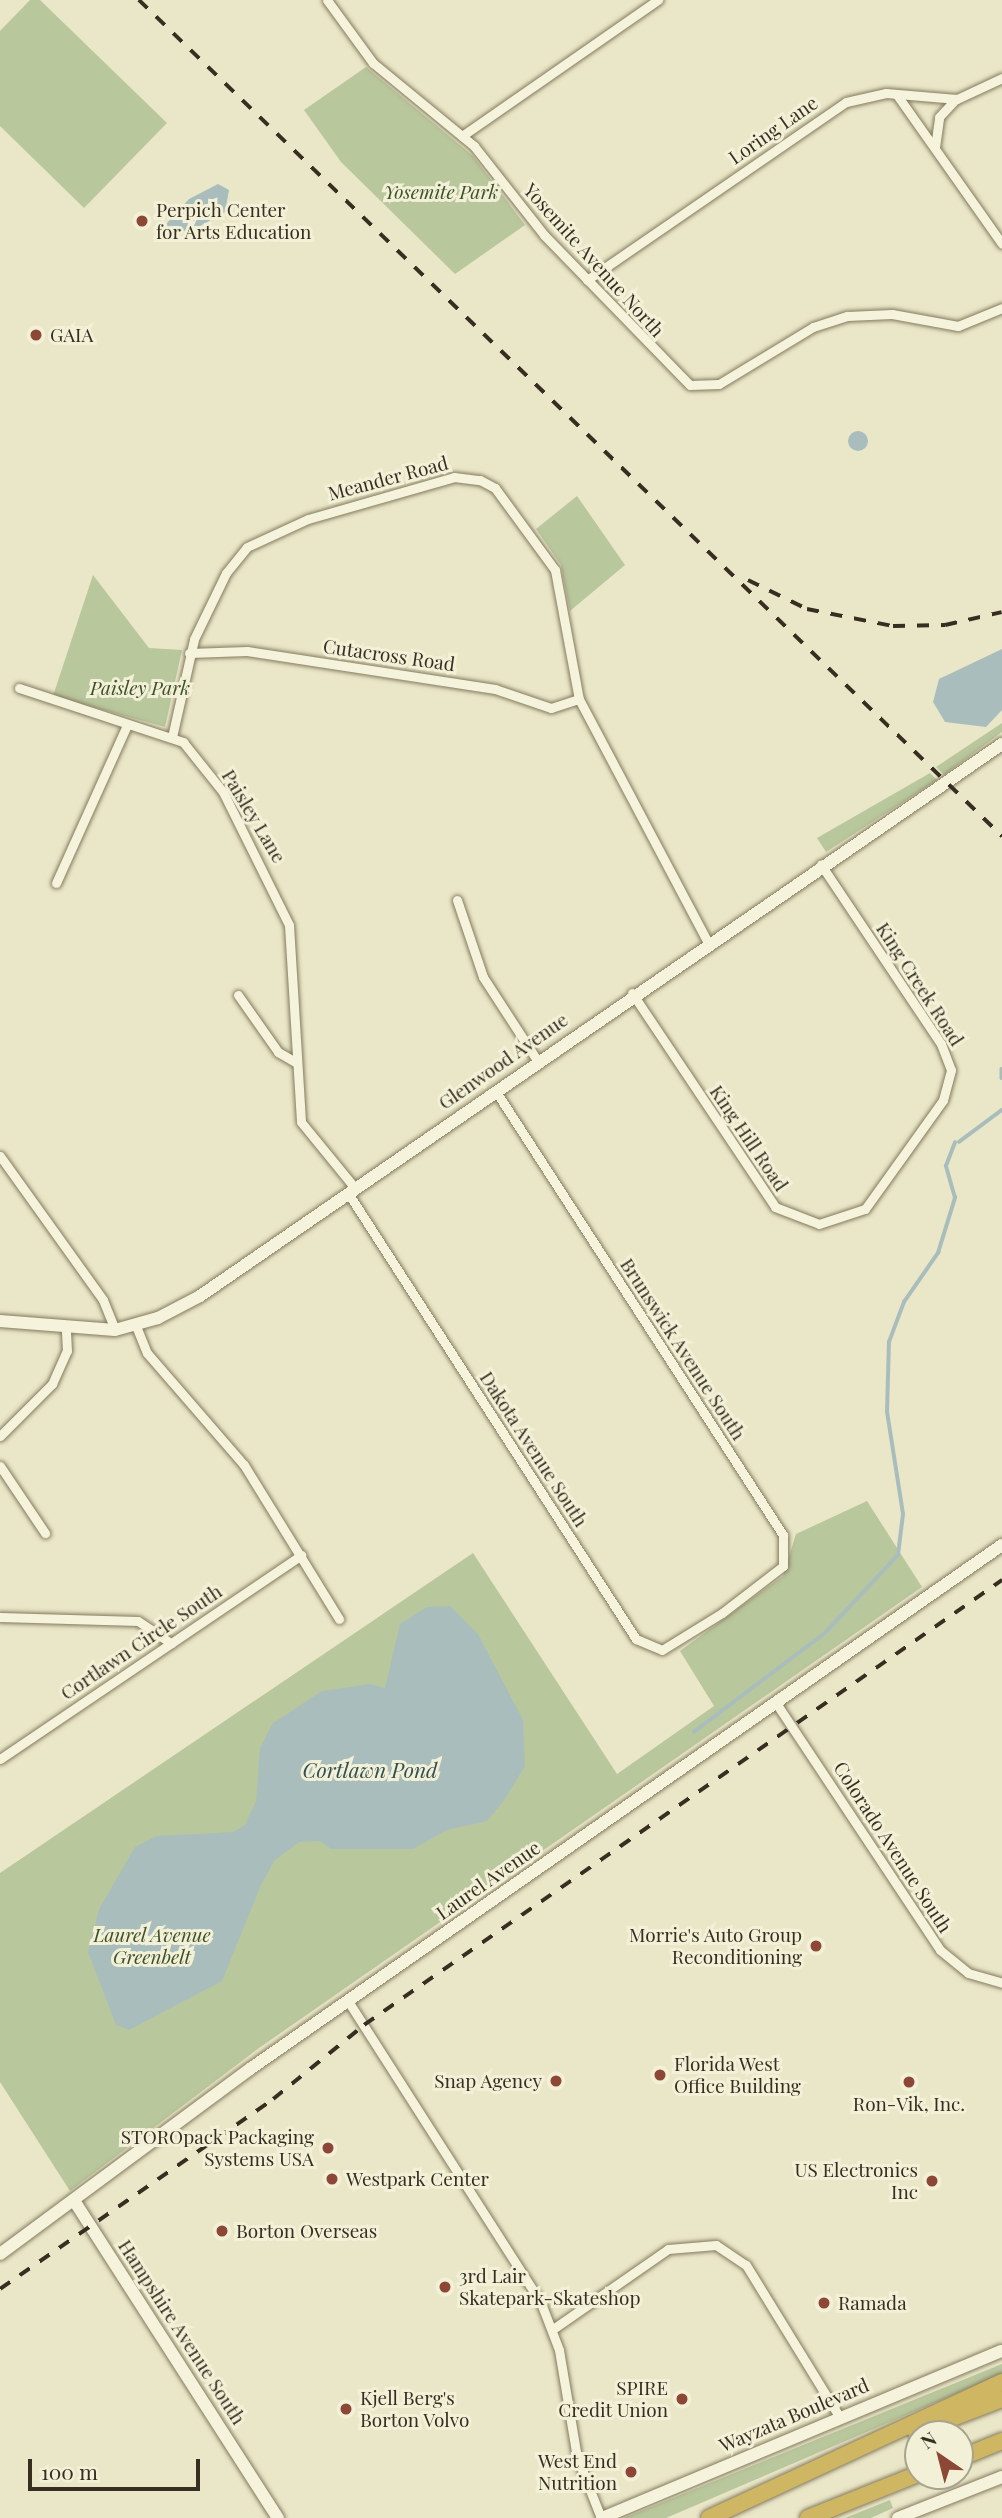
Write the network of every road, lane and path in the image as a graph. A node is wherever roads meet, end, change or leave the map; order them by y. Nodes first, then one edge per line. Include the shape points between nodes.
1 (327, 0) edge
2 (658, 0) edge
3 (1002, 78) edge
4 (897, 95) junction
5 (957, 99) junction
6 (462, 136) junction
7 (935, 149) junction
8 (1002, 244) edge
9 (587, 280) junction
10 (1002, 308) edge
11 (189, 653) junction
12 (19, 688) dead end
13 (579, 699) junction
14 (127, 725) junction
15 (172, 737) junction
16 (1002, 744) edge
17 (821, 865) junction
18 (56, 883) dead end
19 (457, 900) dead end
20 (707, 942) junction
21 (632, 993) junction
22 (238, 995) dead end
23 (537, 1060) junction
24 (295, 1062) junction
25 (495, 1090) junction
26 (0, 1156) edge
27 (352, 1190) junction
28 (876, 1196) joint
29 (0, 1321) edge
30 (136, 1326) junction
31 (115, 1329) junction
32 (66, 1330) junction
33 (0, 1436) edge
34 (0, 1466) edge
35 (45, 1533) dead end
36 (1002, 1545) edge
37 (301, 1555) junction
38 (722, 1612) joint
39 (0, 1617) edge
40 (339, 1619) dead end
41 (171, 1643) junction
42 (776, 1703) junction
43 (0, 1759) edge
44 (1002, 1983) edge
45 (348, 2001) junction
46 (75, 2202) junction
47 (0, 2254) edge
48 (553, 2329) junction
49 (1002, 2351) edge
50 (1002, 2382) edge
51 (1002, 2399) edge
52 (839, 2416) junction
53 (1002, 2441) edge
54 (1002, 2446) edge
55 (974, 2452) edge
56 (974, 2453) edge
57 (815, 2470) junction
58 (1002, 2477) edge
59 (904, 2480) edge
60 (278, 2518) edge
61 (601, 2518) edge
62 (709, 2518) edge
63 (808, 2518) edge
64 (898, 2518) edge

1 - 6 street, Yosemite Avenue North via 383,73
2 - 6 street
3 - 5 street, Loring Lane
4 - 5 street, Loring Lane
4 - 7 street
4 - 9 street, Loring Lane via 864,95 838,106
5 - 7 street via 939,117
6 - 9 street, Yosemite Avenue North
7 - 8 street
9 - 10 street, Yosemite Avenue North via 670,371 696,387 719,384 803,333 847,316 892,314 958,326
11 - 13 street, Cutacross Road via 247,652 495,688 551,708
11 - 13 street, Meander Road via 226,573 254,543 307,519 464,476 495,488 550,561
11 - 15 street, Meander Road
12 - 14 street
13 - 20 street, Meander Road
14 - 15 street
14 - 18 street
15 - 24 street, Paisley Lane via 223,792 283,904 290,936
16 - 17 street, Glenwood Avenue
17 - 20 street, Glenwood Avenue
17 - 28 street, King Creek Road via 950,1063 943,1100
19 - 23 street via 482,976
20 - 21 street, Glenwood Avenue
21 - 23 street, Glenwood Avenue
21 - 28 street, King Hill Road via 775,1207 802,1222 836,1223
22 - 24 street via 278,1052
23 - 25 street, Glenwood Avenue
24 - 27 street, Paisley Lane via 305,1133
25 - 27 street, Glenwood Avenue
25 - 38 street, Brunswick Avenue South via 783,1535 783,1566
26 - 31 street via 103,1300
27 - 30 street, Glenwood Avenue via 200,1296
27 - 38 street, Dakota Avenue South via 636,1639 662,1650
29 - 32 street, Glenwood Avenue
30 - 31 street, Glenwood Avenue
30 - 37 street via 148,1353 244,1465
31 - 32 street, Glenwood Avenue
32 - 33 street via 67,1351 52,1384
34 - 35 street
36 - 42 street, Laurel Avenue
37 - 40 street
37 - 41 street, Cortlawn Circle South
39 - 41 street via 138,1621
41 - 43 street, Cortlawn Circle South
42 - 44 street, Colorado Avenue South via 940,1950 968,1973
42 - 45 street, Laurel Avenue
45 - 46 street, Laurel Avenue
45 - 48 street via 536,2291
46 - 47 street, Laurel Avenue
46 - 60 street, Hampshire Avenue South
48 - 52 street via 668,2249 716,2245 750,2270
48 - 61 street via 572,2441
49 - 52 street, Wayzata Boulevard
50 - 57 highway
51 - 57 highway
52 - 61 street, Wayzata Boulevard
53 - 55 highway
54 - 56 highway
57 - 62 highway
58 - 64 street
59 - 63 highway

